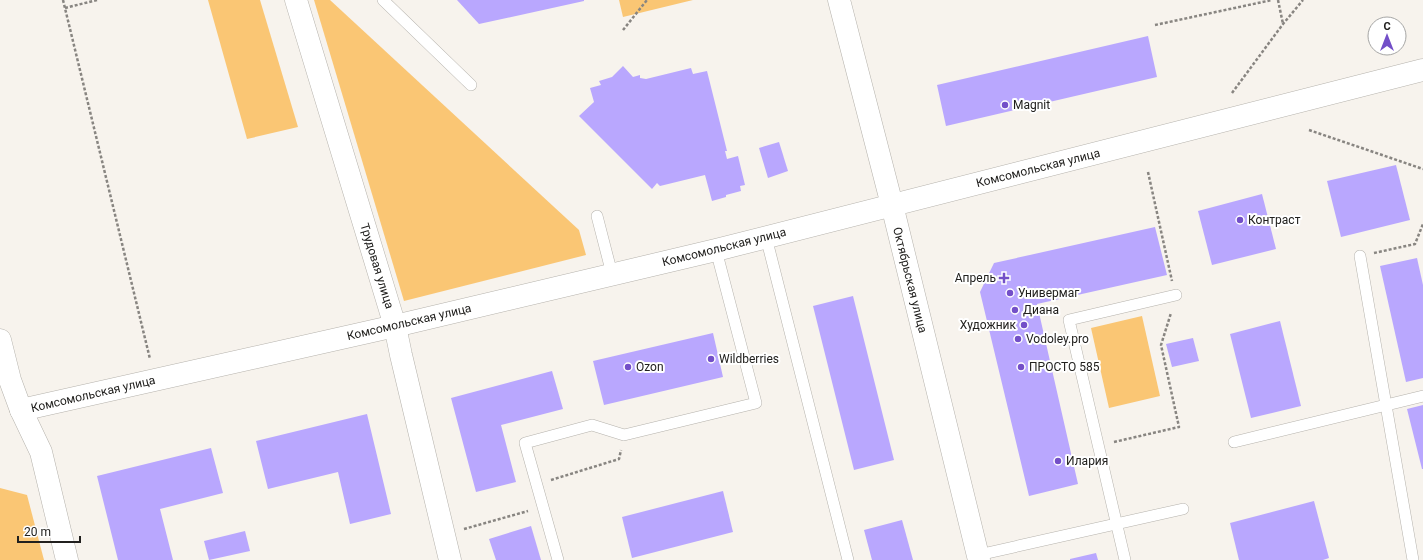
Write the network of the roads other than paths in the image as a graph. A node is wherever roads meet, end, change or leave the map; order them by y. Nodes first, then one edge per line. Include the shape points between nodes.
1 (296, 0) edge
2 (383, 0) edge
3 (839, 0) edge
4 (1423, 70) edge
5 (471, 85) dead end
6 (892, 205) junction
7 (597, 216) dead end
8 (766, 237) junction
9 (716, 250) junction
10 (1360, 256) road end
11 (612, 274) junction
12 (1176, 295) road end
13 (395, 326) junction
14 (0, 340) edge
15 (1423, 396) edge
16 (1386, 406) junction
17 (21, 410) junction
18 (1234, 442) dead end
19 (1183, 509) dead end
20 (1116, 523) junction
21 (978, 558) edge
22 (67, 560) edge
23 (450, 560) edge
24 (558, 560) edge
25 (848, 560) edge
26 (1125, 560) edge
27 (1413, 560) edge

1 - 13 street, Трудовая улица
2 - 5 lane
3 - 6 street, Октябрьская улица
4 - 6 street, Комсомольская улица
6 - 8 street, Комсомольская улица
6 - 21 street, Октябрьская улица
7 - 11 lane
8 - 9 street, Комсомольская улица
8 - 25 lane
9 - 11 street, Комсомольская улица
9 - 24 lane via 756,403 624,436 592,425 525,443
10 - 16 lane
11 - 13 street, Комсомольская улица
12 - 20 lane via 1069,320
13 - 17 street, Комсомольская улица
13 - 23 street, Трудовая улица
14 - 17 street
15 - 16 lane
16 - 18 lane
16 - 27 lane
17 - 22 street via 41,452
19 - 20 lane
20 - 21 lane
20 - 26 lane

